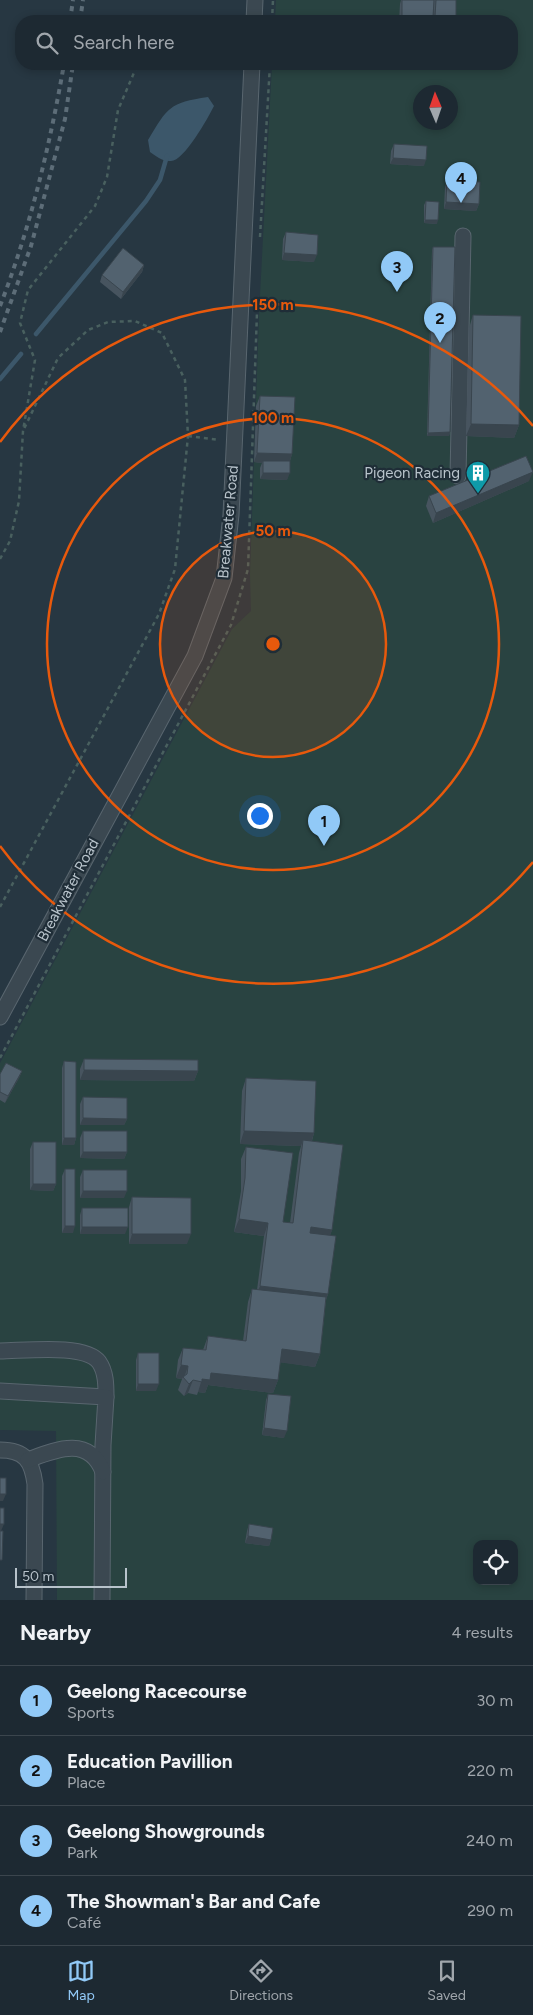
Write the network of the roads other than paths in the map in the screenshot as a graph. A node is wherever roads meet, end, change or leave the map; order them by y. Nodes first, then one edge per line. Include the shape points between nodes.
1 (255, 0) edge
2 (254, 15) edge
3 (252, 70) edge
4 (462, 236) dead end
5 (458, 476) dead end
6 (0, 1017) edge
7 (0, 1351) edge
8 (0, 1391) edge
9 (106, 1396) junction
10 (0, 1450) edge
11 (28, 1460) junction
12 (103, 1472) junction
13 (34, 1600) edge
14 (102, 1600) edge

1 - 2 street
3 - 6 street, Breakwater Road via 231,515 224,578 195,656
4 - 5 street
7 - 9 street via 85,1352 101,1364
8 - 9 street
9 - 12 street
10 - 11 street via 19,1454
11 - 12 street via 62,1448 83,1450 96,1458
11 - 13 street via 35,1484
12 - 14 street

